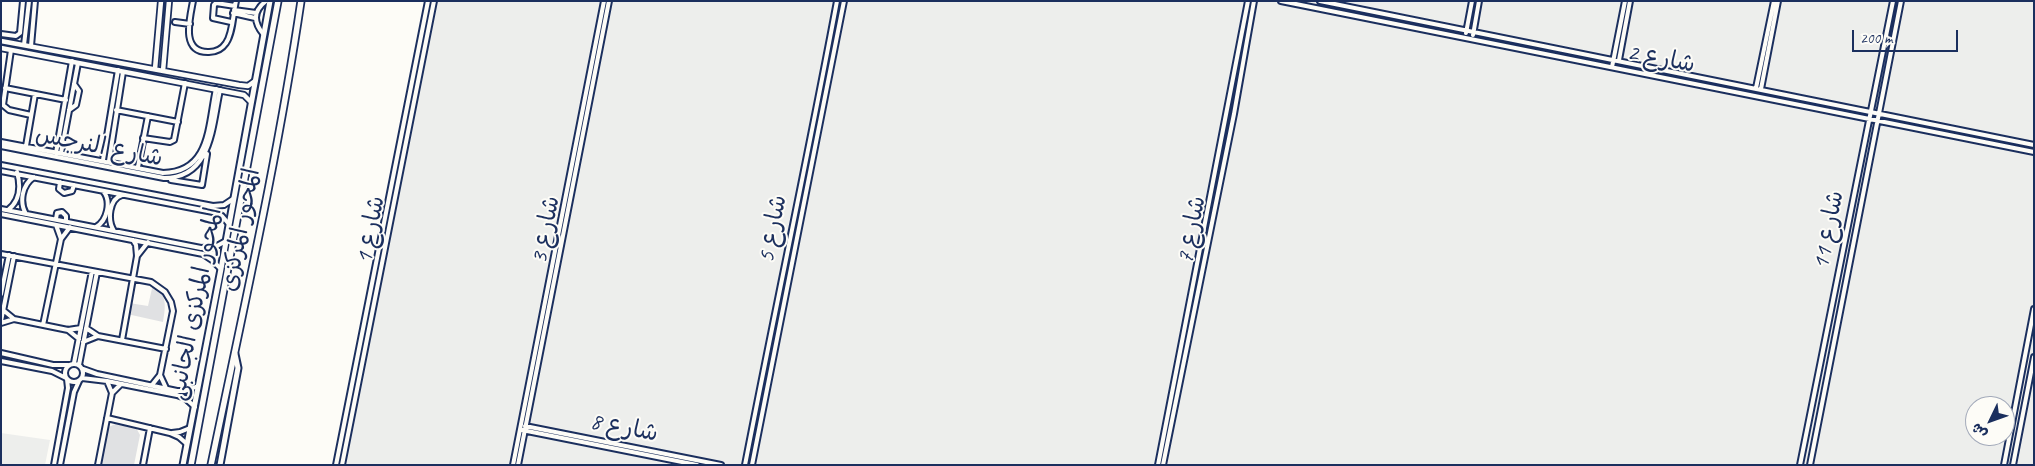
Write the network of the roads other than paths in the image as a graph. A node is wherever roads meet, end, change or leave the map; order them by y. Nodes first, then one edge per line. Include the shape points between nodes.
1 (23, 1) edge
2 (29, 1) edge
3 (35, 1) edge
4 (161, 1) edge
5 (169, 1) edge
6 (193, 1) edge
7 (266, 1) edge
8 (270, 1) edge
9 (278, 1) edge
10 (301, 1) edge
11 (428, 1) edge
12 (434, 1) edge
13 (604, 1) edge
14 (609, 1) edge
15 (838, 1) edge
16 (844, 1) edge
17 (1248, 1) edge
18 (1254, 1) edge
19 (1281, 1) edge
20 (1320, 1) edge
21 (1472, 1) edge
22 (1479, 1) edge
23 (1625, 1) edge
24 (1630, 1) edge
25 (1774, 1) edge
26 (1778, 1) edge
27 (1893, 1) edge
28 (1901, 1) edge
29 (234, 8) edge
30 (426, 12) junction
31 (256, 13) junction
32 (432, 13) junction
33 (255, 18) junction
34 (1410, 18) junction
35 (175, 22) dead end
36 (231, 22) junction
37 (190, 24) junction
38 (1408, 27) junction
39 (1466, 31) junction
40 (1473, 32) junction
41 (1, 34) edge
42 (264, 35) junction
43 (1770, 36) junction
44 (1464, 38) junction
45 (1471, 39) junction
46 (1, 41) edge
47 (24, 45) junction
48 (31, 46) junction
49 (1, 48) edge
50 (11, 50) junction
51 (52, 50) junction
52 (50, 57) junction
53 (1613, 60) junction
54 (1619, 60) junction
55 (72, 62) junction
56 (78, 63) junction
57 (1612, 67) junction
58 (155, 69) junction
59 (121, 71) junction
60 (163, 71) junction
61 (255, 81) junction
62 (185, 83) junction
63 (239, 86) junction
64 (5, 88) junction
65 (1755, 88) junction
66 (1762, 89) junction
67 (218, 90) junction
68 (237, 93) junction
69 (35, 94) junction
70 (1753, 96) junction
71 (66, 100) junction
72 (251, 102) junction
73 (116, 110) junction
74 (1871, 111) junction
75 (1879, 113) junction
76 (32, 115) junction
77 (148, 116) junction
78 (1870, 119) junction
79 (1878, 121) junction
80 (178, 122) junction
81 (144, 138) junction
82 (1, 142) edge
83 (2034, 144) edge
84 (1, 146) edge
85 (26, 146) junction
86 (207, 150) junction
87 (2034, 152) edge
88 (58, 155) junction
89 (103, 160) junction
90 (109, 161) junction
91 (1, 165) edge
92 (138, 167) junction
93 (18, 168) junction
94 (1, 170) edge
95 (17, 174) junction
96 (34, 177) junction
97 (164, 178) junction
98 (60, 182) junction
99 (74, 185) junction
100 (392, 185) junction
101 (398, 186) junction
102 (103, 191) junction
103 (122, 194) junction
104 (234, 199) junction
105 (1, 209) edge
106 (8, 210) junction
107 (1, 214) edge
108 (26, 214) junction
109 (56, 220) junction
110 (68, 222) junction
111 (228, 224) junction
112 (56, 225) junction
113 (792, 225) junction
114 (799, 227) junction
115 (70, 228) junction
116 (96, 228) junction
117 (114, 231) junction
118 (149, 238) junction
119 (61, 239) junction
120 (133, 240) junction
121 (226, 241) junction
122 (147, 243) junction
123 (1, 254) edge
124 (11, 256) junction
125 (137, 256) junction
126 (56, 264) junction
127 (221, 270) junction
128 (94, 272) junction
129 (133, 279) junction
130 (1, 294) edge
131 (2034, 309) edge
132 (4, 310) junction
133 (14, 319) junction
134 (1, 322) edge
135 (43, 324) junction
136 (84, 328) junction
137 (68, 330) junction
138 (209, 332) junction
139 (1827, 332) junction
140 (217, 333) junction
141 (1836, 334) junction
142 (98, 336) junction
143 (79, 339) junction
144 (122, 340) junction
145 (84, 342) junction
146 (166, 349) junction
147 (1, 353) edge
148 (236, 354) junction
149 (2034, 357) edge
150 (1, 361) edge
151 (77, 364) junction
152 (68, 365) junction
153 (83, 369) junction
154 (160, 375) junction
155 (67, 378) junction
156 (81, 380) junction
157 (106, 381) junction
158 (121, 384) junction
159 (152, 385) junction
160 (198, 386) junction
161 (166, 388) junction
162 (112, 394) junction
163 (195, 406) junction
164 (107, 418) junction
165 (150, 428) junction
166 (190, 428) junction
167 (522, 428) junction
168 (170, 433) junction
169 (187, 444) junction
170 (517, 457) junction
171 (54, 465) edge
172 (60, 465) edge
173 (98, 465) edge
174 (143, 465) edge
175 (182, 465) edge
176 (191, 465) edge
177 (211, 465) edge
178 (220, 465) edge
179 (336, 465) edge
180 (342, 465) edge
181 (513, 465) edge
182 (518, 465) edge
183 (697, 465) edge
184 (721, 465) edge
185 (745, 465) edge
186 (752, 465) edge
187 (1158, 465) edge
188 (1163, 465) edge
189 (1800, 465) edge
190 (1810, 465) edge
191 (2004, 465) edge
192 (2012, 465) edge

1 - 41 street via 18,35
2 - 47 street
3 - 48 street
4 - 58 street
5 - 60 street
6 - 37 street
7 - 31 street
8 - 42 main road, المحور المركزى الجانبى
9 - 140 highway, المحور المركزى
10 - 148 highway, المحور المركزى via 284,110
11 - 30 street, شارع 1
12 - 32 street, شارع 1
13 - 167 street, شارع 3
14 - 167 street, شارع 3
15 - 113 street, شارع 5
16 - 114 street, شارع 5
17 - 187 street, شارع 7
18 - 188 street, شارع 7
19 - 38 street, شارع 2
20 - 34 street, شارع 2
21 - 39 street
22 - 40 street
23 - 53 street
24 - 54 street
25 - 43 street
26 - 43 street
27 - 74 street, شارع 11
28 - 75 street, شارع 11
29 - 31 street
29 - 33 street
29 - 36 street
29 - 36 street via 216,2 214,5 213,18
30 - 32 street
30 - 100 street, شارع 1
31 - 33 street
32 - 101 street, شارع 1
33 - 42 street
34 - 38 street
34 - 39 street, شارع 2
35 - 37 street
36 - 37 street via 225,44 210,52 200,51 192,44 188,35
38 - 44 street, شارع 2
39 - 40 street, شارع 2
39 - 44 street
40 - 45 street
40 - 53 street, شارع 2
42 - 61 main road, المحور المركزى الجانبى
43 - 65 street
43 - 66 street
44 - 45 street, شارع 2
45 - 57 street, شارع 2
46 - 47 street
47 - 48 street
48 - 51 street
49 - 50 street
50 - 52 street
50 - 64 street
51 - 52 street
51 - 58 street
52 - 55 street
53 - 54 street, شارع 2
53 - 57 street
54 - 65 street, شارع 2
55 - 56 street
55 - 71 street
56 - 59 street
56 - 88 street
57 - 70 street, شارع 2
58 - 60 street
59 - 62 street
59 - 73 street
59 - 89 street
60 - 63 street
61 - 63 street via 248,86
61 - 72 main road, المحور المركزى الجانبى
62 - 67 street
62 - 80 street
63 - 68 street
64 - 69 street
64 - 76 street via 4,108
65 - 66 street, شارع 2
65 - 70 street
66 - 74 street, شارع 2
67 - 68 street
67 - 86 street, شارع النرجس
67 - 92 street, شارع النرجس via 204,148 196,160 171,172
68 - 72 street
69 - 71 street
69 - 76 street
70 - 78 street, شارع 2
71 - 88 street
72 - 104 main road, المحور المركزى الجانبى
73 - 77 street
73 - 90 street
74 - 75 street, شارع 2
74 - 78 street, شارع 11
75 - 79 street, شارع 11
75 - 83 street, شارع 2
76 - 85 street
77 - 80 street
77 - 81 street
78 - 79 street, شارع 2
78 - 139 street, شارع 11
79 - 87 street, شارع 2
79 - 141 street, شارع 11
80 - 81 street via 176,138 172,142
81 - 92 street
82 - 85 street, شارع النرجس
84 - 88 street, شارع النرجس
85 - 88 street, شارع النرجس
86 - 97 street, شارع النرجس via 202,161 188,173
86 - 97 street via 202,185
88 - 89 street, شارع النرجس
88 - 97 street, شارع النرجس
89 - 90 street, شارع النرجس
90 - 92 street, شارع النرجس
91 - 93 street
93 - 95 street
93 - 104 street via 213,206 224,205
94 - 95 street
95 - 96 street
95 - 106 street via 20,183 17,201
96 - 98 street
96 - 108 street via 25,187 22,205
98 - 99 street
98 - 99 street via 59,189 66,194
99 - 102 street
100 - 101 street
100 - 179 street, شارع 1
101 - 180 street, شارع 1
102 - 103 street
102 - 116 street via 108,201 105,218
103 - 111 street via 213,212
103 - 117 street via 113,201 110,220
104 - 111 main road, المحور المركزى الجانبى
105 - 106 street
106 - 108 street
107 - 112 street
108 - 109 street
109 - 110 street
109 - 110 street via 57,214 62,212
110 - 115 street
110 - 116 street
111 - 121 main road, المحور المركزى الجانبى
112 - 115 street
112 - 119 street
113 - 114 street
113 - 185 street, شارع 5
114 - 186 street, شارع 5
115 - 119 street
115 - 120 street
116 - 117 street
117 - 118 street
118 - 121 street via 205,249 220,246
118 - 122 street
119 - 126 street
120 - 122 street
120 - 125 street
121 - 127 main road, المحور المركزى الجانبى
122 - 125 street
122 - 127 street via 204,254
123 - 124 street
124 - 126 street
124 - 130 street
124 - 132 street
125 - 129 street
126 - 128 street
126 - 135 street
127 - 138 main road, المحور المركزى الجانبى
128 - 129 street
128 - 136 street
129 - 144 street
129 - 146 street via 156,284 169,296 173,313
131 - 191 street
132 - 133 street
132 - 134 street
133 - 134 street
133 - 135 street
135 - 137 street
136 - 137 street
136 - 142 street
136 - 143 street
136 - 145 street
137 - 143 street
138 - 140 highway
138 - 160 main road, المحور المركزى الجانبى
139 - 141 street
139 - 189 street, شارع 11
140 - 176 highway, المحور المركزى
141 - 190 street, شارع 11
142 - 144 street
142 - 145 street
143 - 151 street
144 - 146 street
145 - 151 street
146 - 154 street
147 - 152 street via 52,365
148 - 177 highway, المحور المركزى
148 - 178 main road, المحور المركزى الجانبى via 238,368
149 - 192 street
150 - 155 street
151 - 152 street
151 - 153 street
152 - 155 street via 65,370
153 - 156 street
153 - 159 street
154 - 159 street
154 - 161 street
155 - 156 street via 72,382
155 - 171 street
156 - 157 street
156 - 172 street via 74,392
157 - 158 street
157 - 162 street
158 - 162 street
158 - 163 street via 181,396
159 - 161 street
160 - 161 street via 185,391
160 - 163 main road, المحور المركزى الجانبى
162 - 164 street
163 - 166 main road, المحور المركزى الجانبى
164 - 165 street
164 - 173 street
165 - 168 street
165 - 174 street
166 - 168 street
166 - 169 main road, المحور المركزى الجانبى
167 - 170 street, شارع 3
167 - 183 street, شارع 8
167 - 184 street, شارع 8
168 - 169 street
169 - 175 main road, المحور المركزى الجانبى
170 - 181 street, شارع 3
170 - 182 street, شارع 3

